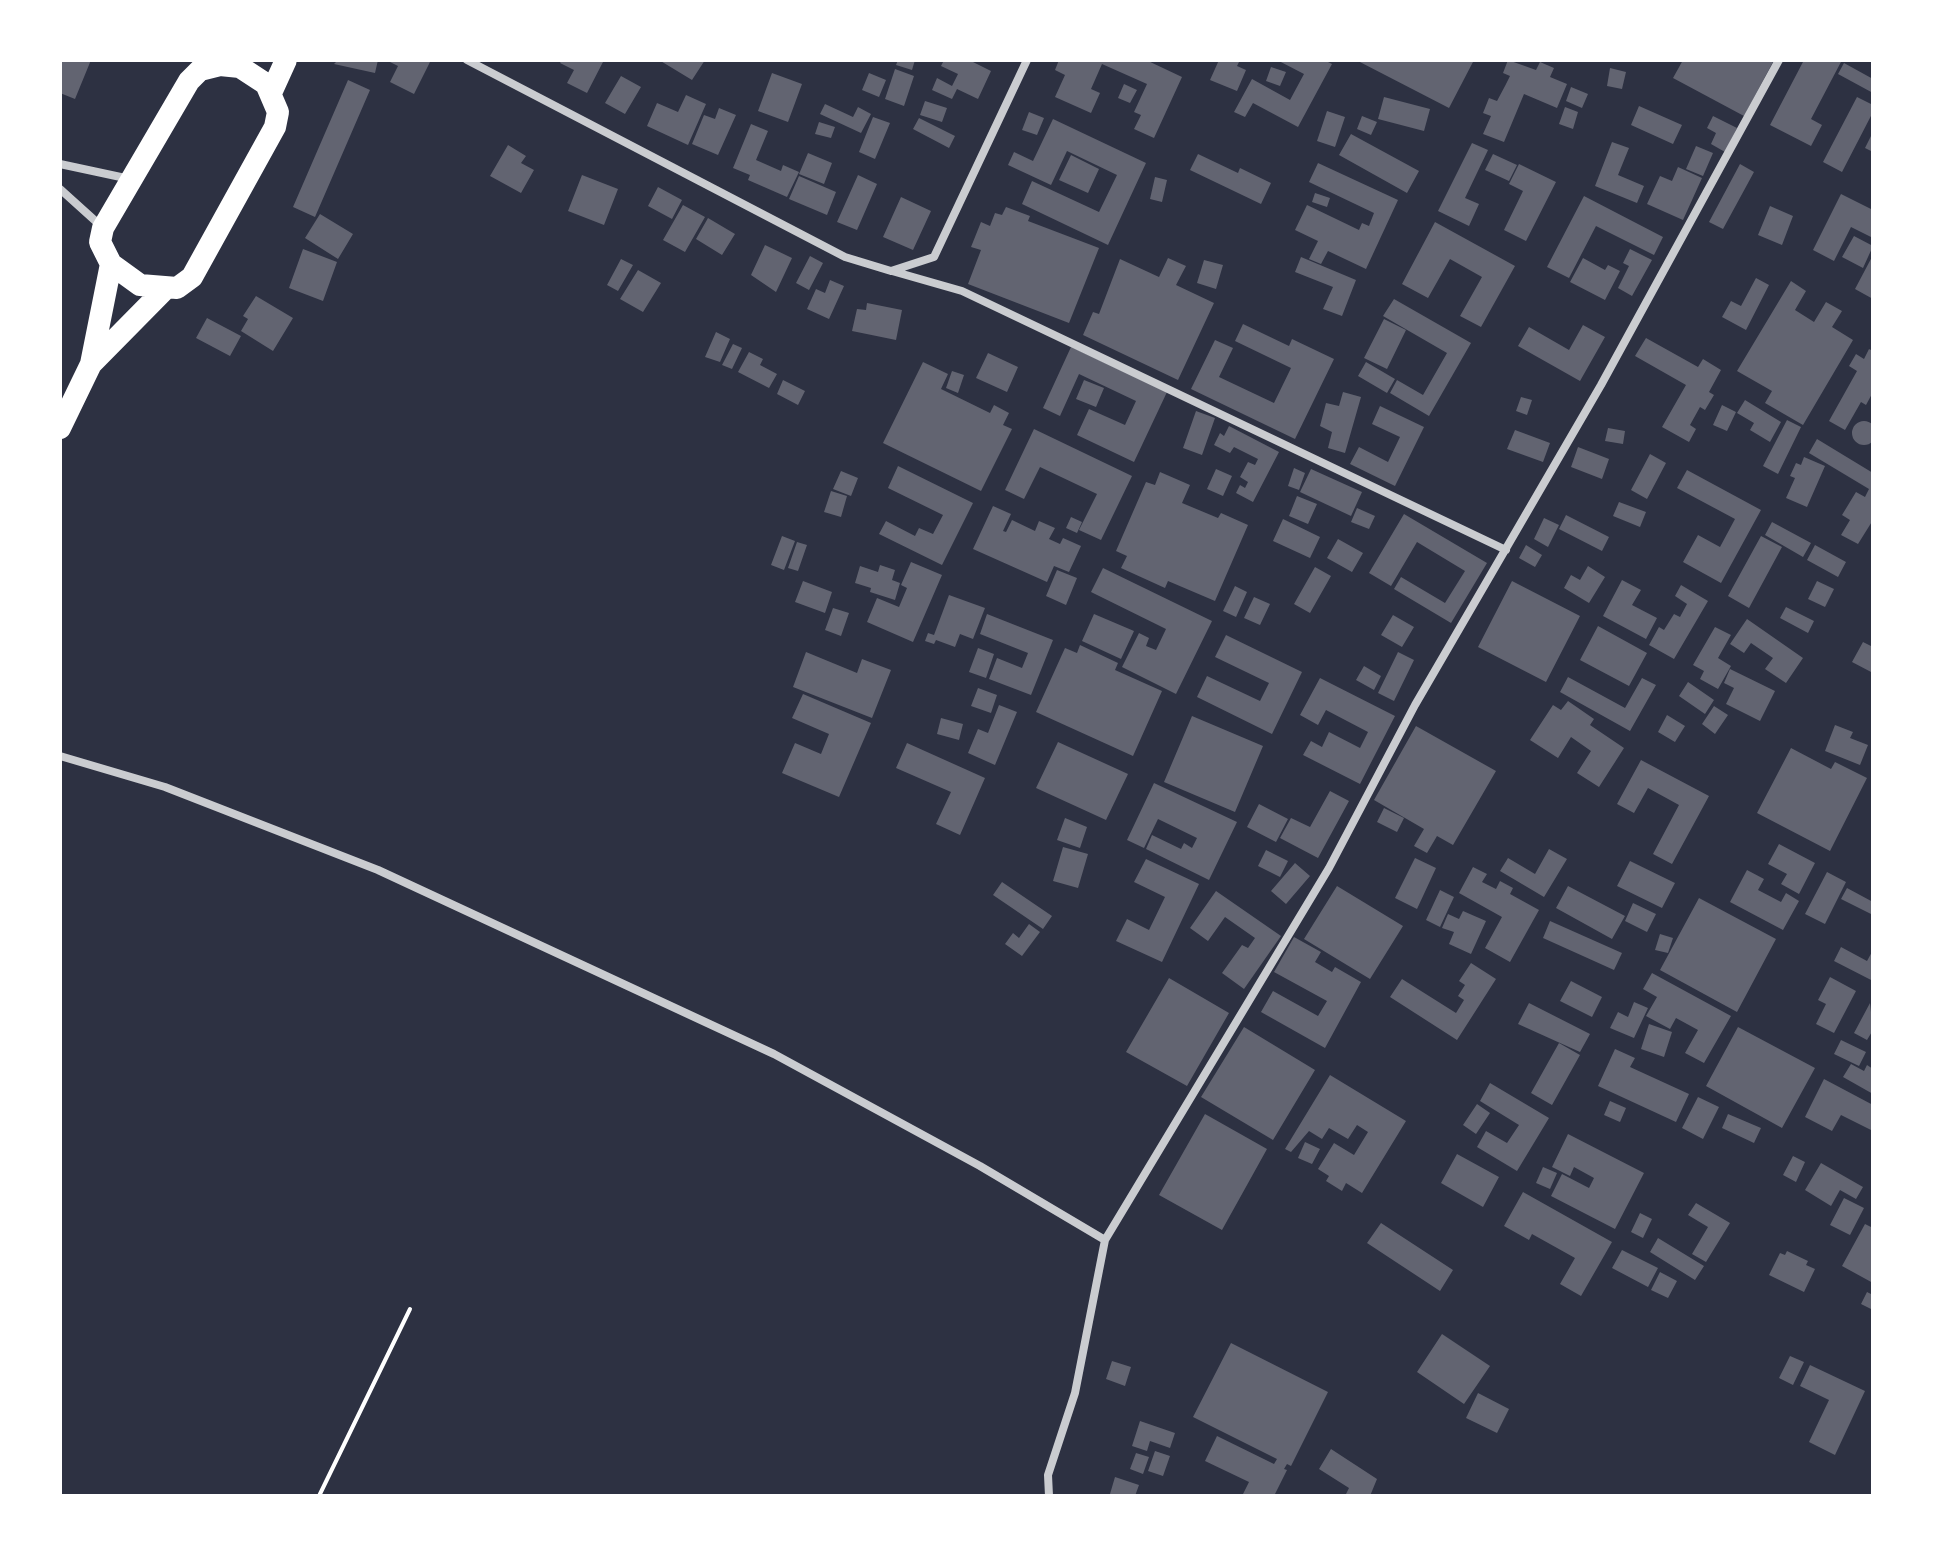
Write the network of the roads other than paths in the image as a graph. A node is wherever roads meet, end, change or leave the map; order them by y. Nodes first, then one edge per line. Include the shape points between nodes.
1 (286, 60) edge
2 (467, 60) edge
3 (1027, 60) edge
4 (1779, 60) edge
5 (232, 62) edge
6 (271, 93) junction
7 (60, 164) edge
8 (132, 179) junction
9 (60, 189) edge
10 (103, 228) junction
11 (111, 264) junction
12 (891, 271) junction
13 (165, 289) junction
14 (91, 364) junction
15 (60, 428) edge
16 (1506, 550) junction
17 (60, 756) edge
18 (1105, 1240) junction
19 (1049, 1496) edge

1 - 6 highway
2 - 12 street via 845,257
3 - 12 street via 934,257
4 - 16 street
5 - 6 highway via 258,77
5 - 8 highway via 200,70 189,81
6 - 13 highway via 278,112 275,127 192,277
7 - 8 street
8 - 10 highway
9 - 10 street
10 - 11 highway via 100,242
11 - 13 highway via 140,285
11 - 14 highway
12 - 16 street via 962,291
13 - 14 highway
14 - 15 highway
16 - 18 street via 1415,705 1329,868
17 - 18 street via 165,787 378,870 774,1054
18 - 19 street via 1075,1393 1048,1475

